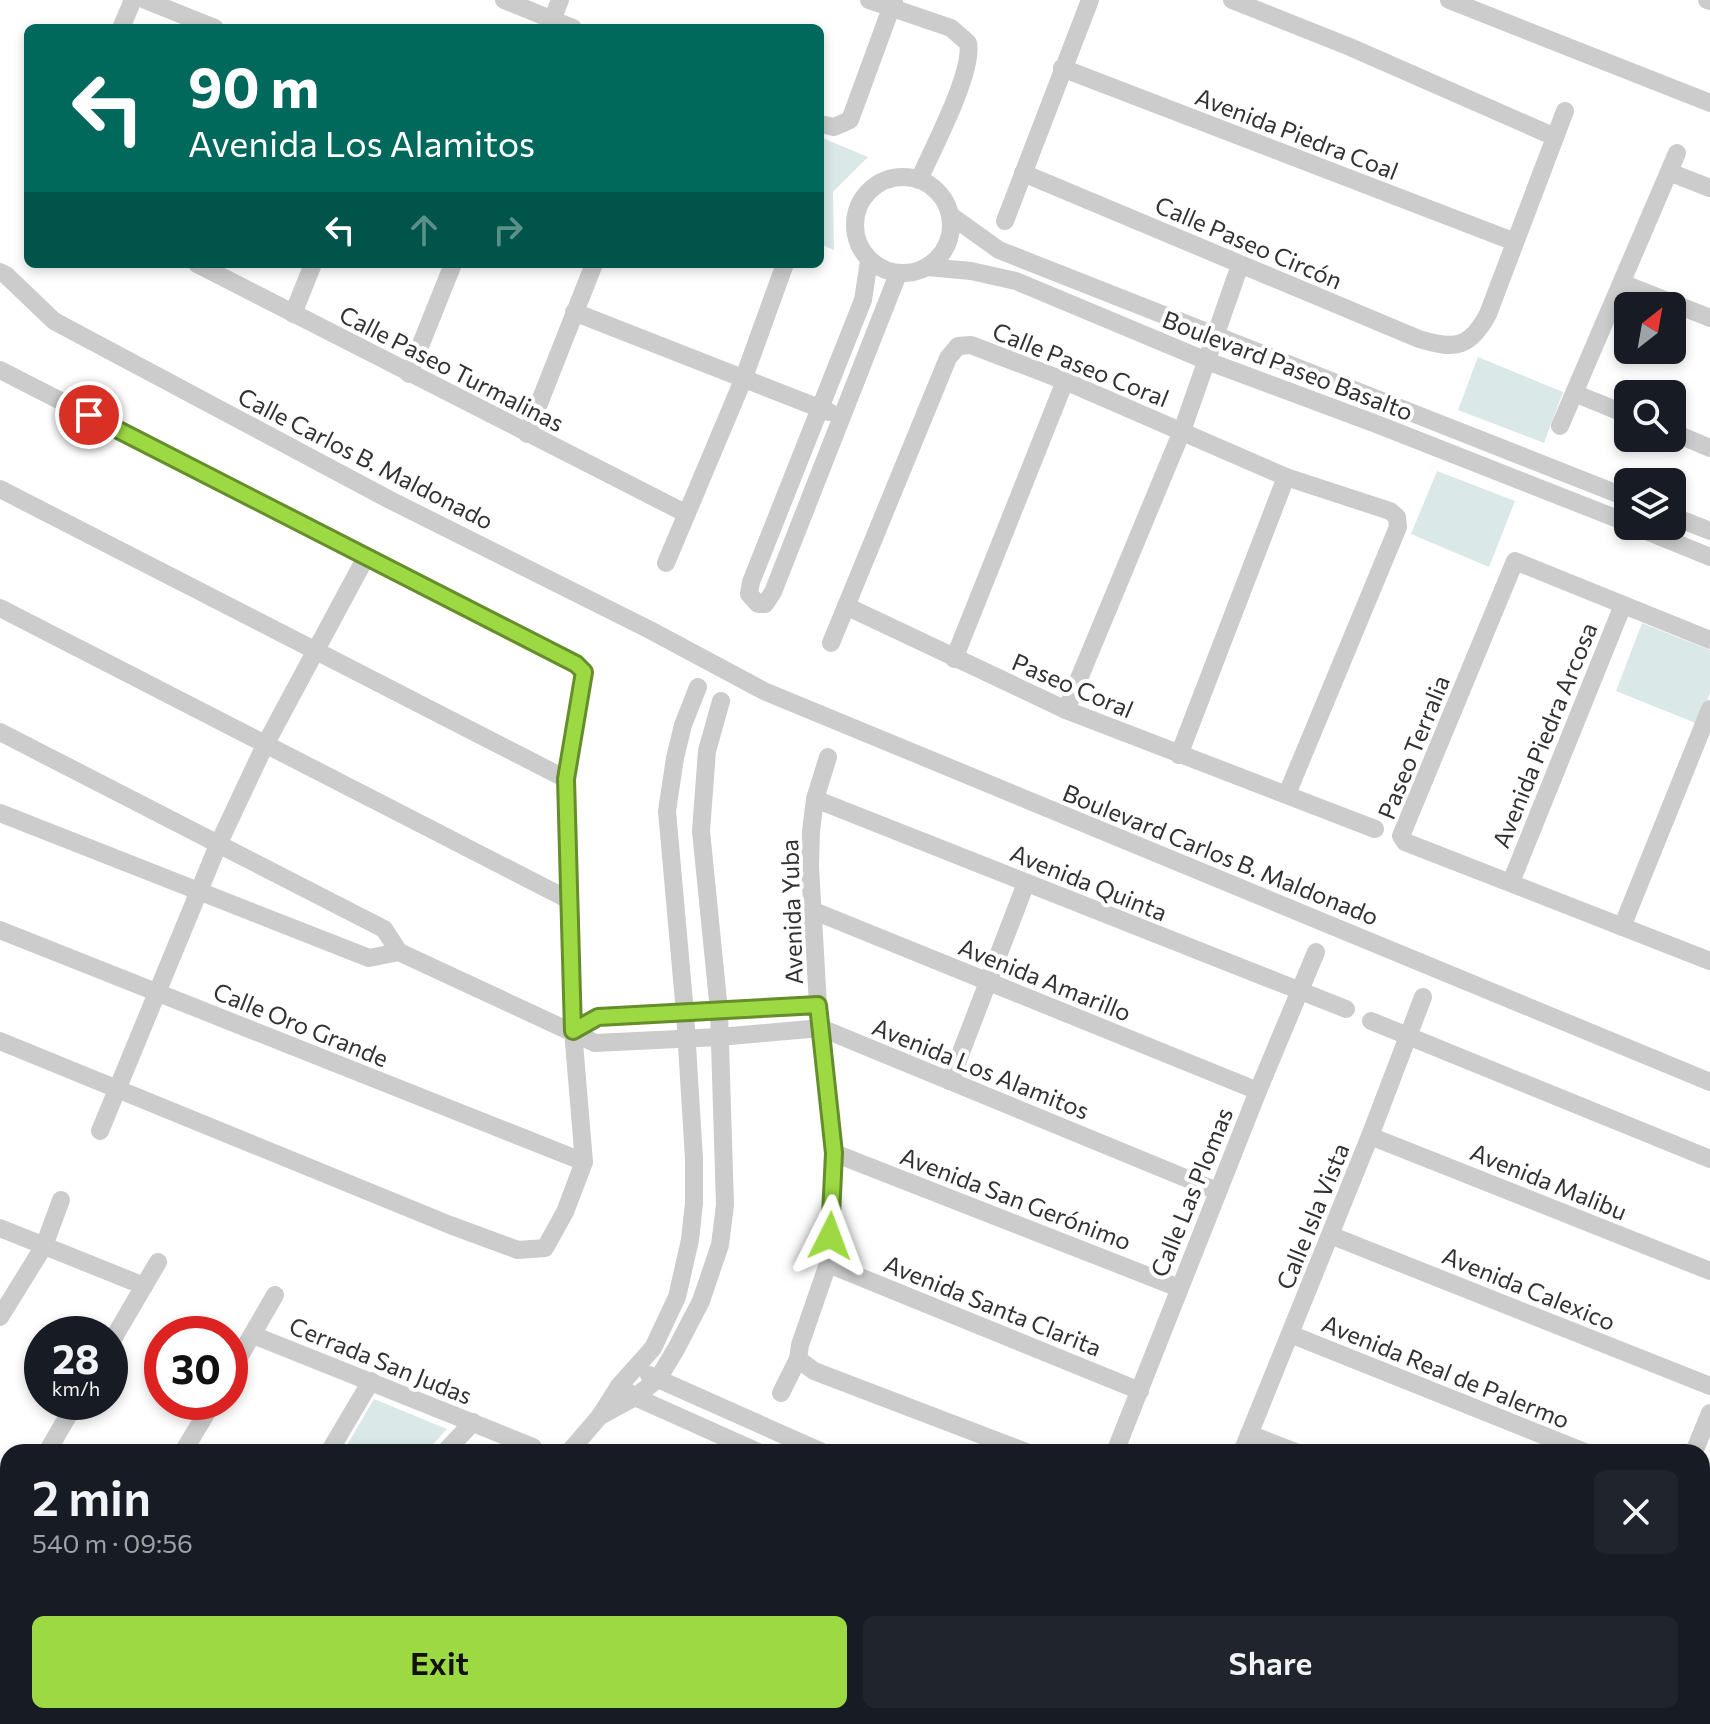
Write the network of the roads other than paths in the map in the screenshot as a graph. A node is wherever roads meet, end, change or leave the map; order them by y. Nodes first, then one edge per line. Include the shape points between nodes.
1 (133, 0) edge
2 (145, 0) edge
3 (504, 0) edge
4 (560, 0) edge
5 (869, 0) edge
6 (1090, 0) edge
7 (1232, 0) edge
8 (1449, 0) edge
9 (892, 4) edge
10 (123, 24) edge
11 (205, 24) edge
12 (550, 24) edge
13 (1062, 68) junction
14 (1710, 103) edge
15 (1565, 111) dead end
16 (824, 125) edge
17 (1555, 137) junction
18 (1677, 153) dead end
19 (1669, 172) junction
20 (1023, 173) junction
21 (919, 180) junction
22 (1710, 188) edge
23 (950, 215) junction
24 (1005, 221) dead end
25 (1515, 242) junction
26 (869, 261) junction
27 (1240, 265) junction
28 (927, 267) junction
29 (205, 268) edge
30 (311, 268) edge
31 (451, 268) edge
32 (592, 268) edge
33 (784, 268) edge
34 (3, 273) edge
35 (898, 274) junction
36 (1622, 283) junction
37 (574, 312) junction
38 (293, 314) junction
39 (1710, 318) edge
40 (1214, 337) junction
41 (1207, 361) junction
42 (0, 370) edge
43 (409, 374) junction
44 (743, 380) junction
45 (1065, 381) junction
46 (1574, 393) junction
47 (818, 409) junction
48 (1614, 409) edge
49 (842, 417) junction
50 (1560, 426) dead end
51 (1182, 431) junction
52 (527, 434) junction
53 (1686, 438) edge
54 (1710, 448) edge
55 (1286, 477) junction
56 (0, 489) edge
57 (1614, 493) edge
58 (685, 513) junction
59 (1614, 517) edge
60 (1686, 522) edge
61 (1710, 531) edge
62 (1668, 540) edge
63 (366, 557) junction
64 (1710, 557) edge
65 (666, 563) dead end
66 (1623, 605) junction
67 (846, 606) junction
68 (0, 608) edge
69 (1710, 640) edge
70 (831, 643) dead end
71 (317, 653) junction
72 (954, 659) junction
73 (716, 666) joint
74 (698, 687) dead end
75 (721, 701) dead end
76 (1710, 709) edge
77 (1066, 710) junction
78 (0, 732) edge
79 (265, 745) junction
80 (1179, 755) junction
81 (828, 757) dead end
82 (566, 779) junction
83 (1287, 794) junction
84 (815, 799) junction
85 (0, 813) edge
86 (1375, 829) dead end
87 (218, 845) junction
88 (1511, 882) junction
89 (1026, 883) junction
90 (198, 893) junction
91 (567, 899) junction
92 (814, 911) junction
93 (1622, 927) junction
94 (0, 930) edge
95 (399, 952) junction
96 (1316, 952) dead end
97 (1710, 961) edge
98 (988, 982) junction
99 (1300, 991) junction
100 (157, 993) junction
101 (1423, 997) dead end
102 (818, 1005) junction
103 (1346, 1009) dead end
104 (719, 1011) junction
105 (685, 1013) junction
106 (1371, 1021) dead end
107 (821, 1028) junction
108 (573, 1031) junction
109 (1407, 1035) junction
110 (719, 1037) junction
111 (687, 1038) junction
112 (0, 1041) edge
113 (950, 1081) junction
114 (1710, 1082) edge
115 (117, 1088) junction
116 (1258, 1091) junction
117 (100, 1131) dead end
118 (1370, 1136) junction
119 (834, 1153) junction
120 (1710, 1159) edge
121 (584, 1162) junction
122 (1217, 1191) junction
123 (61, 1200) dead end
124 (0, 1228) edge
125 (1330, 1235) junction
126 (44, 1246) junction
127 (158, 1262) dead end
128 (828, 1264) junction
129 (1710, 1271) edge
130 (144, 1286) junction
131 (1179, 1288) junction
132 (275, 1295) dead end
133 (126, 1316) edge
134 (0, 1317) edge
135 (1290, 1334) junction
136 (253, 1335) junction
137 (248, 1343) edge
138 (798, 1359) junction
139 (633, 1368) junction
140 (658, 1379) junction
141 (371, 1381) junction
142 (619, 1386) junction
143 (1710, 1386) edge
144 (1140, 1391) junction
145 (781, 1393) dead end
146 (635, 1397) junction
147 (1710, 1413) edge
148 (600, 1416) junction
149 (66, 1420) edge
150 (202, 1420) edge
151 (473, 1422) junction
152 (1245, 1443) edge
153 (52, 1444) edge
154 (188, 1444) edge
155 (334, 1444) edge
156 (452, 1444) edge
157 (526, 1444) edge
158 (576, 1444) edge
159 (740, 1444) edge
160 (804, 1444) edge
161 (1005, 1444) edge
162 (1118, 1444) edge
163 (1565, 1444) edge
164 (1697, 1444) edge

1 - 10 street
2 - 11 street
3 - 12 street
4 - 12 street
5 - 9 street
6 - 13 street
7 - 17 street
8 - 14 street
9 - 16 street via 850,120
9 - 21 street via 951,28 969,50 963,77
13 - 20 street
13 - 25 street, Avenida Piedra Coal
15 - 17 street
17 - 25 street
18 - 19 street
19 - 22 street
19 - 36 street
20 - 24 street
20 - 27 street, Calle Paseo Circón
21 - 23 street via 944,200
21 - 26 street via 886,180 861,200 854,232
23 - 28 street via 947,244
23 - 40 street, Boulevard Paseo Basalto via 999,250
25 - 27 street, Calle Paseo Circón via 1488,314 1473,337 1460,345 1419,339
26 - 35 street
26 - 47 street via 863,300
27 - 40 street
28 - 35 street
28 - 41 street, Boulevard Paseo Basalto via 1016,281
29 - 38 street, Calle Paseo Turmalinas
30 - 38 street
31 - 43 street
32 - 37 street
33 - 44 street
34 - 73 street, Calle Carlos B. Maldonado via 54,321
35 - 49 street
36 - 39 street
36 - 46 street
37 - 44 street
37 - 52 street
38 - 43 street, Calle Paseo Turmalinas
40 - 41 street
40 - 57 street, Boulevard Paseo Basalto
41 - 51 street
41 - 59 street, Boulevard Paseo Basalto
42 - 63 street
43 - 52 street, Calle Paseo Turmalinas
44 - 47 street
44 - 58 street
45 - 51 street, Calle Paseo Coral
45 - 67 street, Calle Paseo Coral via 971,345 954,348
45 - 72 street
46 - 48 street
46 - 50 street
47 - 49 street
47 - 49 street via 751,582 749,594 758,604 765,604 773,592
51 - 55 street, Calle Paseo Coral
51 - 77 street
52 - 58 street, Calle Paseo Turmalinas
53 - 54 street
55 - 80 street
55 - 83 street, Calle Paseo Coral via 1390,511 1398,527
56 - 71 street
58 - 65 street
60 - 61 street
62 - 64 street
63 - 71 street
63 - 82 street via 584,672
66 - 69 street, Paseo Terralia
66 - 88 street, Avenida Piedra Arcosa
66 - 88 street, Paseo Terralia via 1515,561 1401,836
67 - 70 street, Calle Paseo Coral
67 - 72 street, Paseo Coral
68 - 79 street
71 - 79 street
71 - 82 street
72 - 77 street, Paseo Coral
73 - 114 street, Boulevard Carlos B. Maldonado via 799,707
74 - 105 street via 677,747 667,811
75 - 104 street via 707,751 701,831
76 - 93 street
77 - 80 street, Paseo Coral
78 - 87 street
79 - 87 street
79 - 91 street
80 - 83 street, Paseo Coral
81 - 84 street, Avenida Yuba
82 - 91 street
83 - 86 street, Paseo Coral
84 - 89 street, Avenida Quinta
84 - 92 street, Avenida Yuba via 810,867
85 - 90 street
87 - 90 street
87 - 95 street via 384,929
88 - 93 street, Paseo Terralia
89 - 98 street
89 - 99 street, Avenida Quinta
90 - 95 street via 369,958
90 - 100 street
91 - 108 street
92 - 98 street, Avenida Amarillo
92 - 102 street, Avenida Yuba
93 - 97 street, Paseo Terralia
94 - 100 street, Calle Oro Grande
95 - 108 street, Avenida Los Alamitos
96 - 99 street, Calle Las Plomas
98 - 113 street
98 - 116 street, Avenida Amarillo
99 - 103 street, Avenida Quinta
99 - 116 street, Calle Las Plomas
100 - 115 street
100 - 121 street, Calle Oro Grande
101 - 109 street, Calle Isla Vista
102 - 104 street
102 - 107 street, Avenida Yuba
104 - 105 street
104 - 110 street
105 - 108 street via 598,1017
105 - 111 street
106 - 109 street
107 - 110 street, Avenida Los Alamitos
107 - 113 street, Avenida Los Alamitos
107 - 119 street, Avenida Yuba
108 - 111 street, Avenida Los Alamitos via 595,1043
108 - 121 street
109 - 118 street, Calle Isla Vista
109 - 120 street
110 - 111 street, Avenida Los Alamitos
110 - 140 street via 725,1190 720,1245 701,1301
111 - 139 street via 694,1159 690,1240 677,1297 653,1348
112 - 115 street
113 - 122 street, Avenida Los Alamitos
115 - 117 street
115 - 121 street via 518,1250 545,1248
116 - 122 street, Calle Las Plomas
118 - 125 street, Calle Isla Vista
118 - 129 street, Avenida Malibu
119 - 128 street, Avenida Yuba
119 - 131 street, Avenida San Gerónimo
122 - 131 street, Calle Las Plomas
123 - 126 street
124 - 126 street
125 - 135 street, Calle Isla Vista
125 - 143 street, Avenida Calexico
126 - 130 street
126 - 134 street
127 - 130 street
128 - 138 street, Avenida Yuba
128 - 144 street, Avenida Santa Clarita
130 - 133 street
131 - 144 street, Calle Las Plomas
132 - 136 street
135 - 152 street, Calle Isla Vista
135 - 163 street, Avenida Real de Palermo
136 - 137 street, Cerrada San Judas
136 - 141 street, Cerrada San Judas
138 - 145 street, Avenida Yuba
138 - 161 street via 814,1371
139 - 140 street
139 - 142 street
140 - 146 street
140 - 160 street
141 - 151 street, Cerrada San Judas
141 - 155 street
142 - 146 street
142 - 148 street
144 - 162 street, Calle Las Plomas
146 - 148 street
146 - 159 street
147 - 164 street
148 - 158 street
149 - 153 street
150 - 154 street
151 - 156 street
151 - 157 street, Cerrada San Judas

